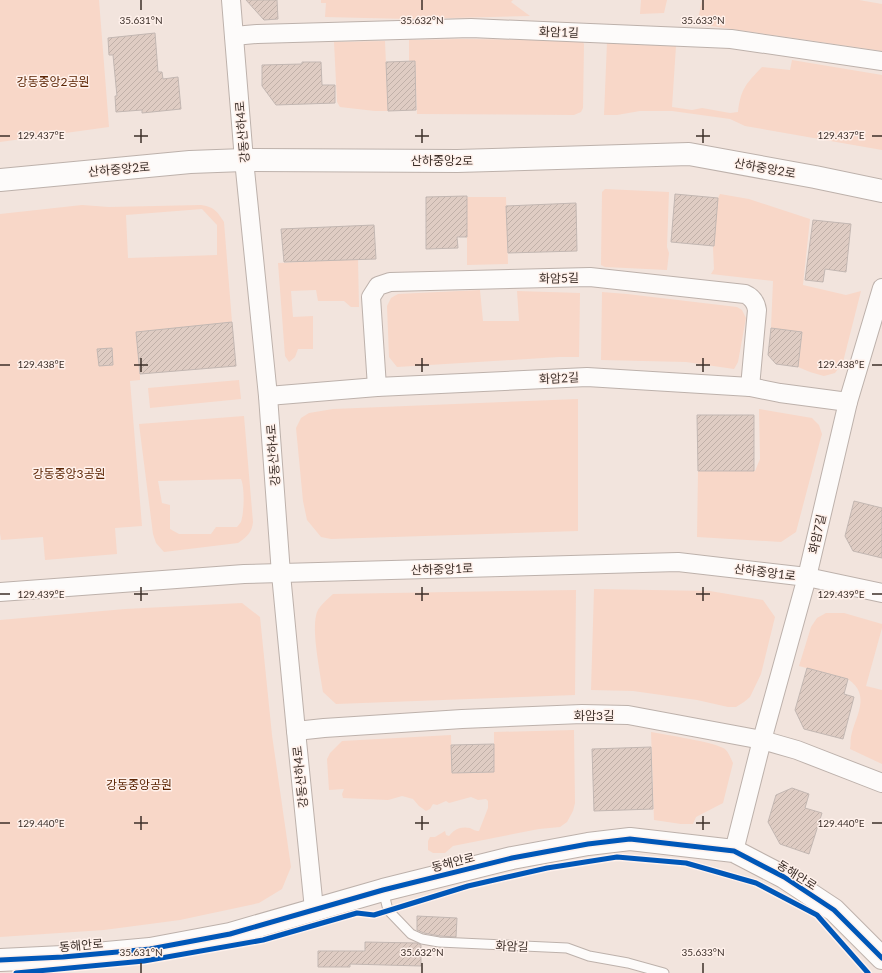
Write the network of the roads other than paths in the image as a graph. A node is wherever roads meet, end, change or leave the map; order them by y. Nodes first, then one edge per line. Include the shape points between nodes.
1 (231, 0) edge
2 (234, 36) junction
3 (882, 61) edge
4 (244, 160) junction
5 (0, 180) edge
6 (882, 191) edge
7 (882, 288) edge
8 (377, 387) junction
9 (750, 388) junction
10 (268, 396) junction
11 (848, 402) junction
12 (281, 574) junction
13 (807, 577) junction
14 (0, 592) edge
15 (882, 593) edge
16 (296, 731) junction
17 (762, 740) junction
18 (882, 784) edge
19 (734, 851) junction
20 (383, 890) junction
21 (314, 909) junction
22 (882, 958) edge
23 (0, 960) edge
24 (664, 973) edge

1 - 2 street, 강동산하4로
2 - 3 street, 화암1길 via 471,28 731,38
2 - 4 street, 강동산하4로
4 - 5 street, 산하중앙2로 via 190,162
4 - 6 street, 산하중앙2로 via 457,160 689,154
4 - 10 street, 강동산하4로
7 - 11 street, 화암7길
8 - 9 street, 화암2길 via 587,377
8 - 9 street, 화암5길 via 371,297 378,286 390,282 590,277 745,294 750,297 757,310
8 - 10 street, 화암2길
9 - 11 street, 화암2길
10 - 12 street, 강동산하4로
11 - 13 street, 화암7길
12 - 13 street, 산하중앙1로 via 678,562
12 - 14 street, 산하중앙1로 via 244,574
12 - 16 street, 강동산하4로
13 - 15 street, 산하중앙1로
13 - 17 street, 화암7길
16 - 17 street, 화암3길 via 462,719 582,714 628,715
16 - 21 street, 강동산하4로
17 - 18 street, 화암3길 via 797,750
17 - 19 street, 화암7길
19 - 20 street, 동해안로 via 630,839 512,858
19 - 22 street, 동해안로 via 784,877 834,910
20 - 21 street, 동해안로
20 - 24 lane, 화암길 via 388,910 411,934 422,939 567,948 589,956
21 - 23 street, 동해안로 via 230,934 150,948 63,958

